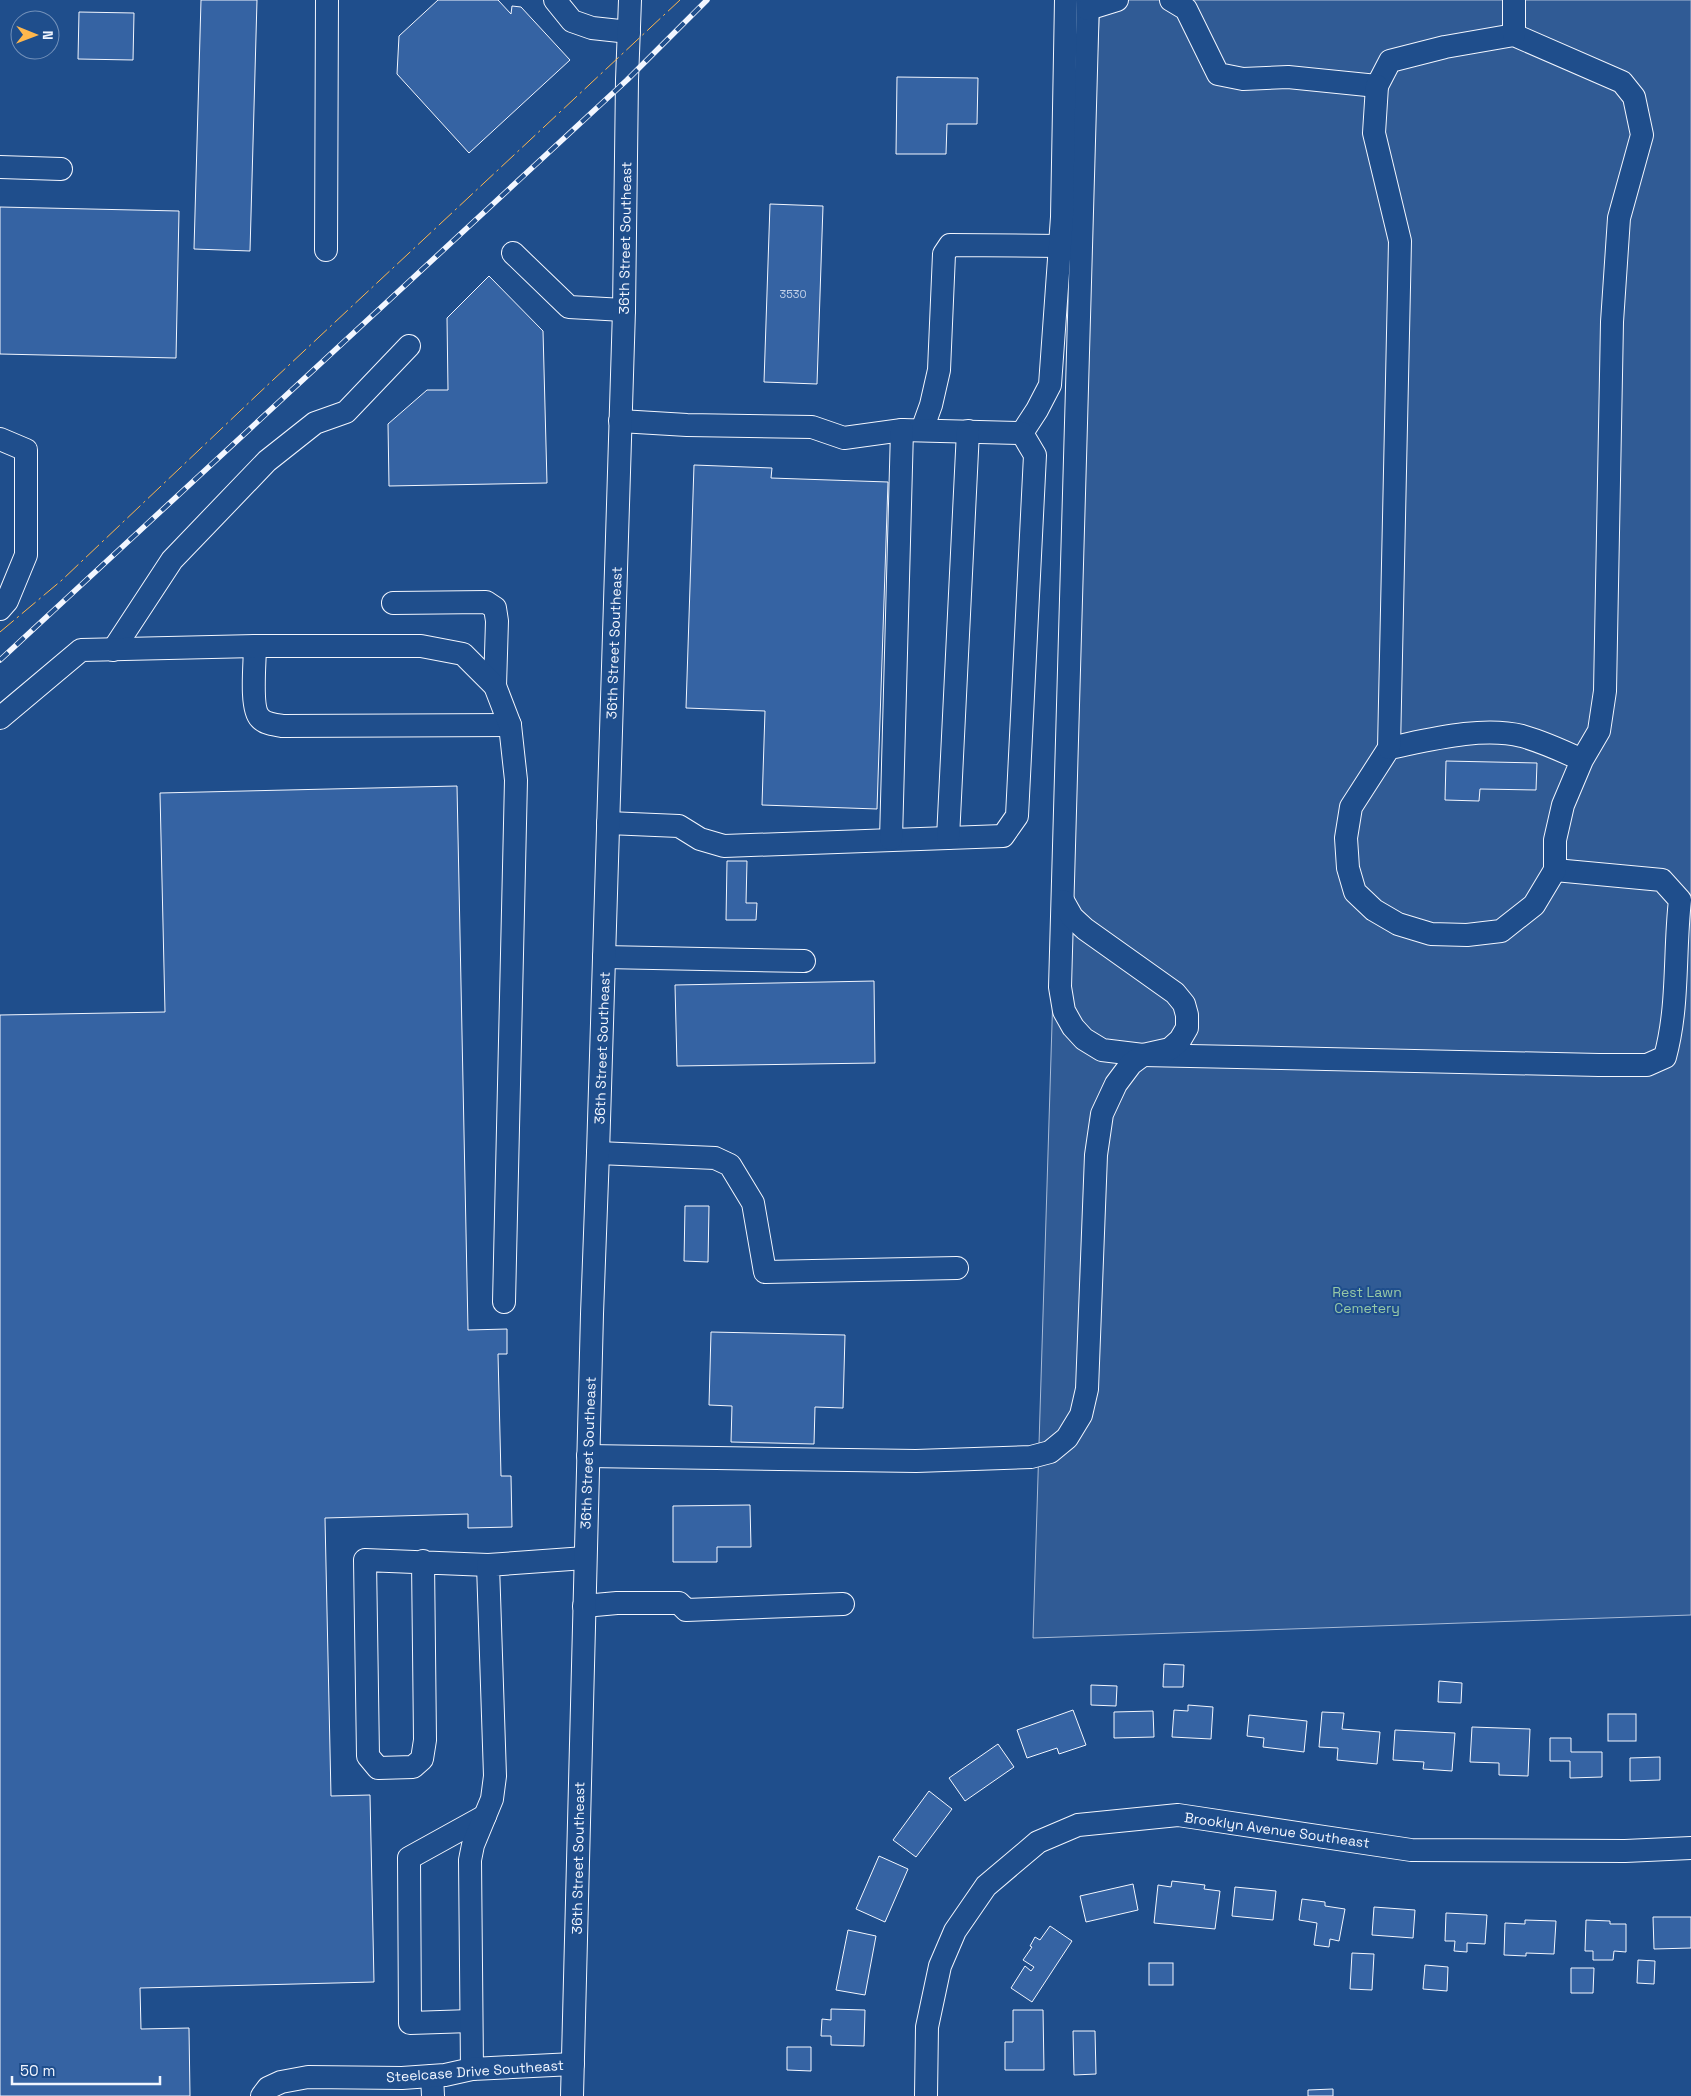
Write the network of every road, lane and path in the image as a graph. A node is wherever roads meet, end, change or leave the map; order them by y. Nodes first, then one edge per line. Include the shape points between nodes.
1 (327, 0) edge
2 (555, 0) edge
3 (630, 0) edge
4 (1066, 0) edge
5 (1117, 0) edge
6 (1171, 0) edge
7 (1514, 0) edge
8 (1088, 4) edge
9 (629, 32) junction
10 (1514, 36) junction
11 (1377, 86) junction
12 (0, 167) edge
13 (61, 169) dead end
14 (1060, 246) junction
15 (326, 250) dead end
16 (513, 253) dead end
17 (624, 310) junction
18 (409, 346) dead end
19 (620, 420) junction
20 (912, 430) junction
21 (968, 431) junction
22 (1022, 433) junction
23 (0, 439) edge
24 (393, 603) dead end
25 (0, 609) edge
26 (255, 646) junction
27 (113, 650) junction
28 (495, 686) junction
29 (0, 718) edge
30 (510, 725) junction
31 (1389, 748) junction
32 (1582, 760) junction
33 (608, 823) junction
34 (948, 838) junction
35 (891, 839) junction
36 (1556, 870) junction
37 (1063, 901) junction
38 (604, 957) junction
39 (804, 962) dead end
40 (1143, 1055) junction
41 (598, 1153) junction
42 (957, 1268) dead end
43 (504, 1302) dead end
44 (588, 1456) junction
45 (585, 1558) junction
46 (423, 1561) junction
47 (488, 1564) junction
48 (844, 1604) dead end
49 (584, 1606) junction
50 (485, 1816) junction
51 (1691, 1848) edge
52 (472, 2021) junction
53 (573, 2064) junction
54 (472, 2069) junction
55 (433, 2086) edge
56 (262, 2096) edge
57 (572, 2096) edge
58 (926, 2096) edge

1 - 15 street
2 - 9 street via 572,22
3 - 9 street, 36th Street Southeast
4 - 14 street
5 - 8 street
6 - 11 street via 1186,10 1218,74 1243,79 1288,77
7 - 10 street
8 - 37 street
9 - 17 street, 36th Street Southeast
10 - 11 street via 1444,47 1390,61
10 - 32 street via 1622,82 1634,97 1642,135 1619,218 1613,304 1605,691 1599,731
11 - 31 street via 1374,133 1400,241
12 - 13 street
14 - 20 street via 950,245 944,254 939,370 932,405
14 - 22 street via 1050,385
16 - 17 street via 569,307
17 - 19 street, 36th Street Southeast
18 - 27 street via 346,412 314,423 267,461 172,560
19 - 20 street via 687,425 812,427 844,438
19 - 33 street, 36th Street Southeast
20 - 21 street
20 - 35 street
21 - 22 street
21 - 34 street
22 - 34 street via 1035,455 1017,816 1003,836
23 - 25 street via 26,450 26,554 7,601
24 - 28 street via 486,602 495,608
26 - 27 street
26 - 28 street via 421,646 463,654
26 - 30 street via 255,706 259,718 268,723 283,726
27 - 29 street via 81,650
28 - 30 street
30 - 43 street via 516,780
31 - 32 street via 1480,733 1520,736 1554,746
31 - 36 street via 1351,807 1346,838 1348,868 1355,892 1374,910 1398,924 1431,934 1467,935 1502,931 1534,904
32 - 36 street via 1563,805 1555,840
33 - 35 street via 679,826 700,839 724,846
33 - 38 street, 36th Street Southeast
34 - 35 street
36 - 40 street via 1662,880 1680,900 1672,1032 1665,1057 1647,1065 1599,1065
37 - 40 street via 1060,988 1064,1011 1084,1039 1102,1050
37 - 40 street via 1072,917 1085,929 1175,993 1184,1004 1187,1028 1180,1040 1170,1049
38 - 39 street
38 - 41 street, 36th Street Southeast
40 - 44 street via 1131,1064 1116,1084 1102,1114 1096,1155 1087,1389 1081,1415 1067,1438 1050,1452 1031,1457 916,1461
41 - 42 street via 715,1158 730,1165 753,1203 765,1272
41 - 44 street, 36th Street Southeast
44 - 45 street, 36th Street Southeast
45 - 47 street
45 - 49 street, 36th Street Southeast
46 - 46 street via 365,1560 368,1756 378,1768 413,1767 422,1759 425,1740
46 - 47 street
47 - 50 street via 496,1776
48 - 49 street via 686,1610 679,1603
49 - 53 street, 36th Street Southeast
50 - 52 street via 470,1860
50 - 52 street via 409,1858 410,2023
51 - 58 street, Brooklyn Avenue Southeast via 1625,1851 1411,1850 1178,1815 1078,1825 1038,1842 986,1886 954,1931 940,1966 927,2028
52 - 54 street
53 - 54 street, Steelcase Drive Southeast
53 - 57 street, 36th Street Southeast
54 - 55 street, Steelcase Drive Southeast
55 - 56 street, Steelcase Drive Southeast via 402,2078 308,2077 281,2082 268,2088

